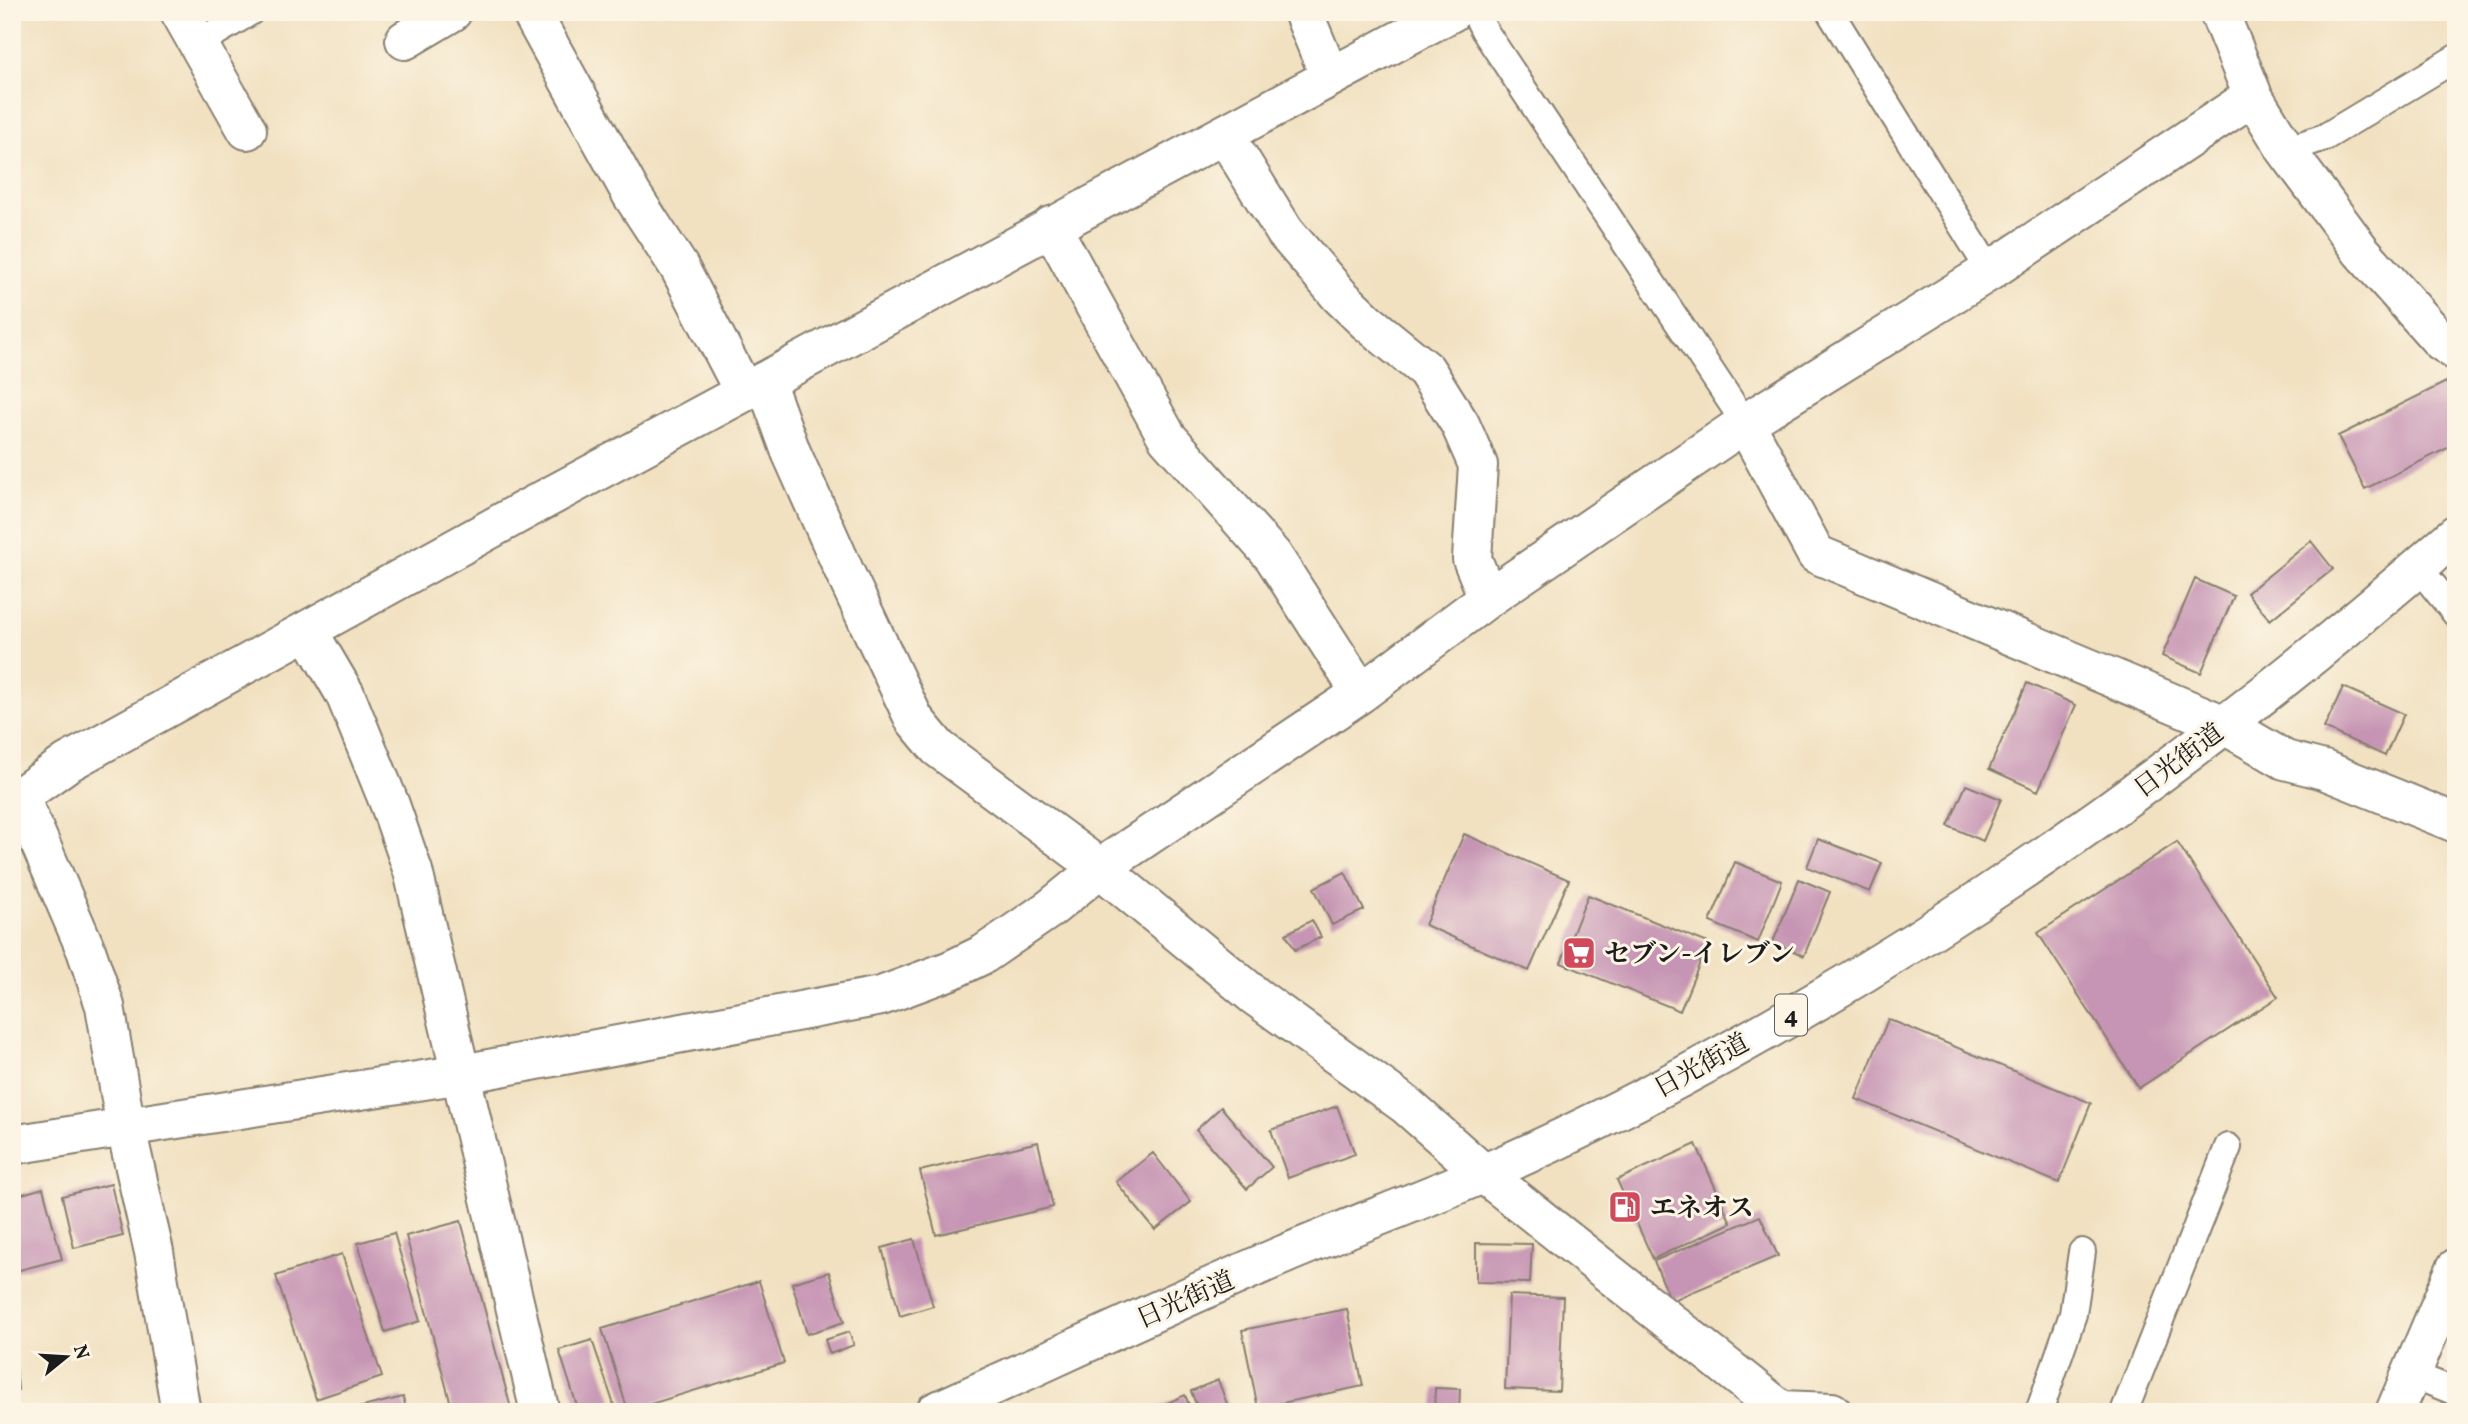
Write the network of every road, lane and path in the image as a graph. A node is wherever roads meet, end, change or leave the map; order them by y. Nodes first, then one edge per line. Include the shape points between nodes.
1 (250, 12) edge
2 (452, 12) edge
3 (531, 12) edge
4 (1303, 12) edge
5 (1452, 12) edge
6 (1475, 12) edge
7 (1830, 12) edge
8 (2219, 12) edge
9 (189, 28) edge
10 (405, 40) dead end
11 (2456, 58) edge
12 (1330, 77) junction
13 (2253, 96) junction
14 (247, 130) dead end
15 (1226, 135) junction
16 (2286, 150) junction
17 (1051, 226) junction
18 (1990, 271) junction
19 (2456, 351) edge
20 (754, 387) junction
21 (1745, 423) junction
22 (2456, 534) edge
23 (2418, 567) junction
24 (1488, 598) junction
25 (2456, 614) edge
26 (308, 631) junction
27 (1361, 693) junction
28 (2225, 725) junction
29 (16, 800) edge
30 (2456, 823) edge
31 (1100, 867) junction
32 (462, 1074) junction
33 (126, 1128) junction
34 (12, 1145) edge
35 (2228, 1147) dead end
36 (1484, 1174) junction
37 (2082, 1252) dead end
38 (2456, 1268) edge
39 (2411, 1374) junction
40 (2456, 1392) edge
41 (181, 1412) edge
42 (540, 1412) edge
43 (935, 1412) edge
44 (1832, 1412) edge
45 (2039, 1412) edge
46 (2124, 1412) edge
47 (2395, 1412) edge

1 - 9 lane
2 - 10 main road
3 - 20 main road via 632,195
4 - 12 main road
5 - 12 main road
6 - 21 lane
7 - 18 lane
8 - 13 main road
9 - 14 main road
11 - 16 lane via 2325,137
12 - 15 main road
13 - 16 main road
13 - 18 main road
15 - 17 main road
15 - 24 main road via 1285,232 1340,296 1426,370 1460,424 1478,465 1472,559
16 - 19 main road via 2361,251 2441,341
17 - 20 main road
17 - 27 main road via 1167,437 1273,556
18 - 21 main road
20 - 26 main road
20 - 31 main road via 791,452 914,719 938,748
21 - 24 main road
21 - 28 main road via 1816,554
22 - 23 main road, 日光街道 / 4
23 - 25 lane
23 - 28 main road, 日光街道 / 4
24 - 27 main road
26 - 29 main road via 66,763
26 - 32 main road via 345,694 413,871
27 - 31 main road
28 - 30 main road via 2285,760 2324,770
28 - 36 main road, 日光街道 / 4 via 2016,875 1888,956 1680,1078
29 - 33 main road via 86,950 101,995
31 - 32 main road via 985,954 881,996
31 - 36 main road via 1255,996 1406,1105
32 - 33 main road
32 - 42 main road
33 - 34 main road
33 - 41 main road via 154,1252
35 - 46 lane
36 - 43 main road, 日光街道 / 4 via 1281,1256
36 - 44 main road via 1781,1409
37 - 45 lane via 2073,1314
38 - 39 main road
39 - 40 lane
39 - 47 main road

